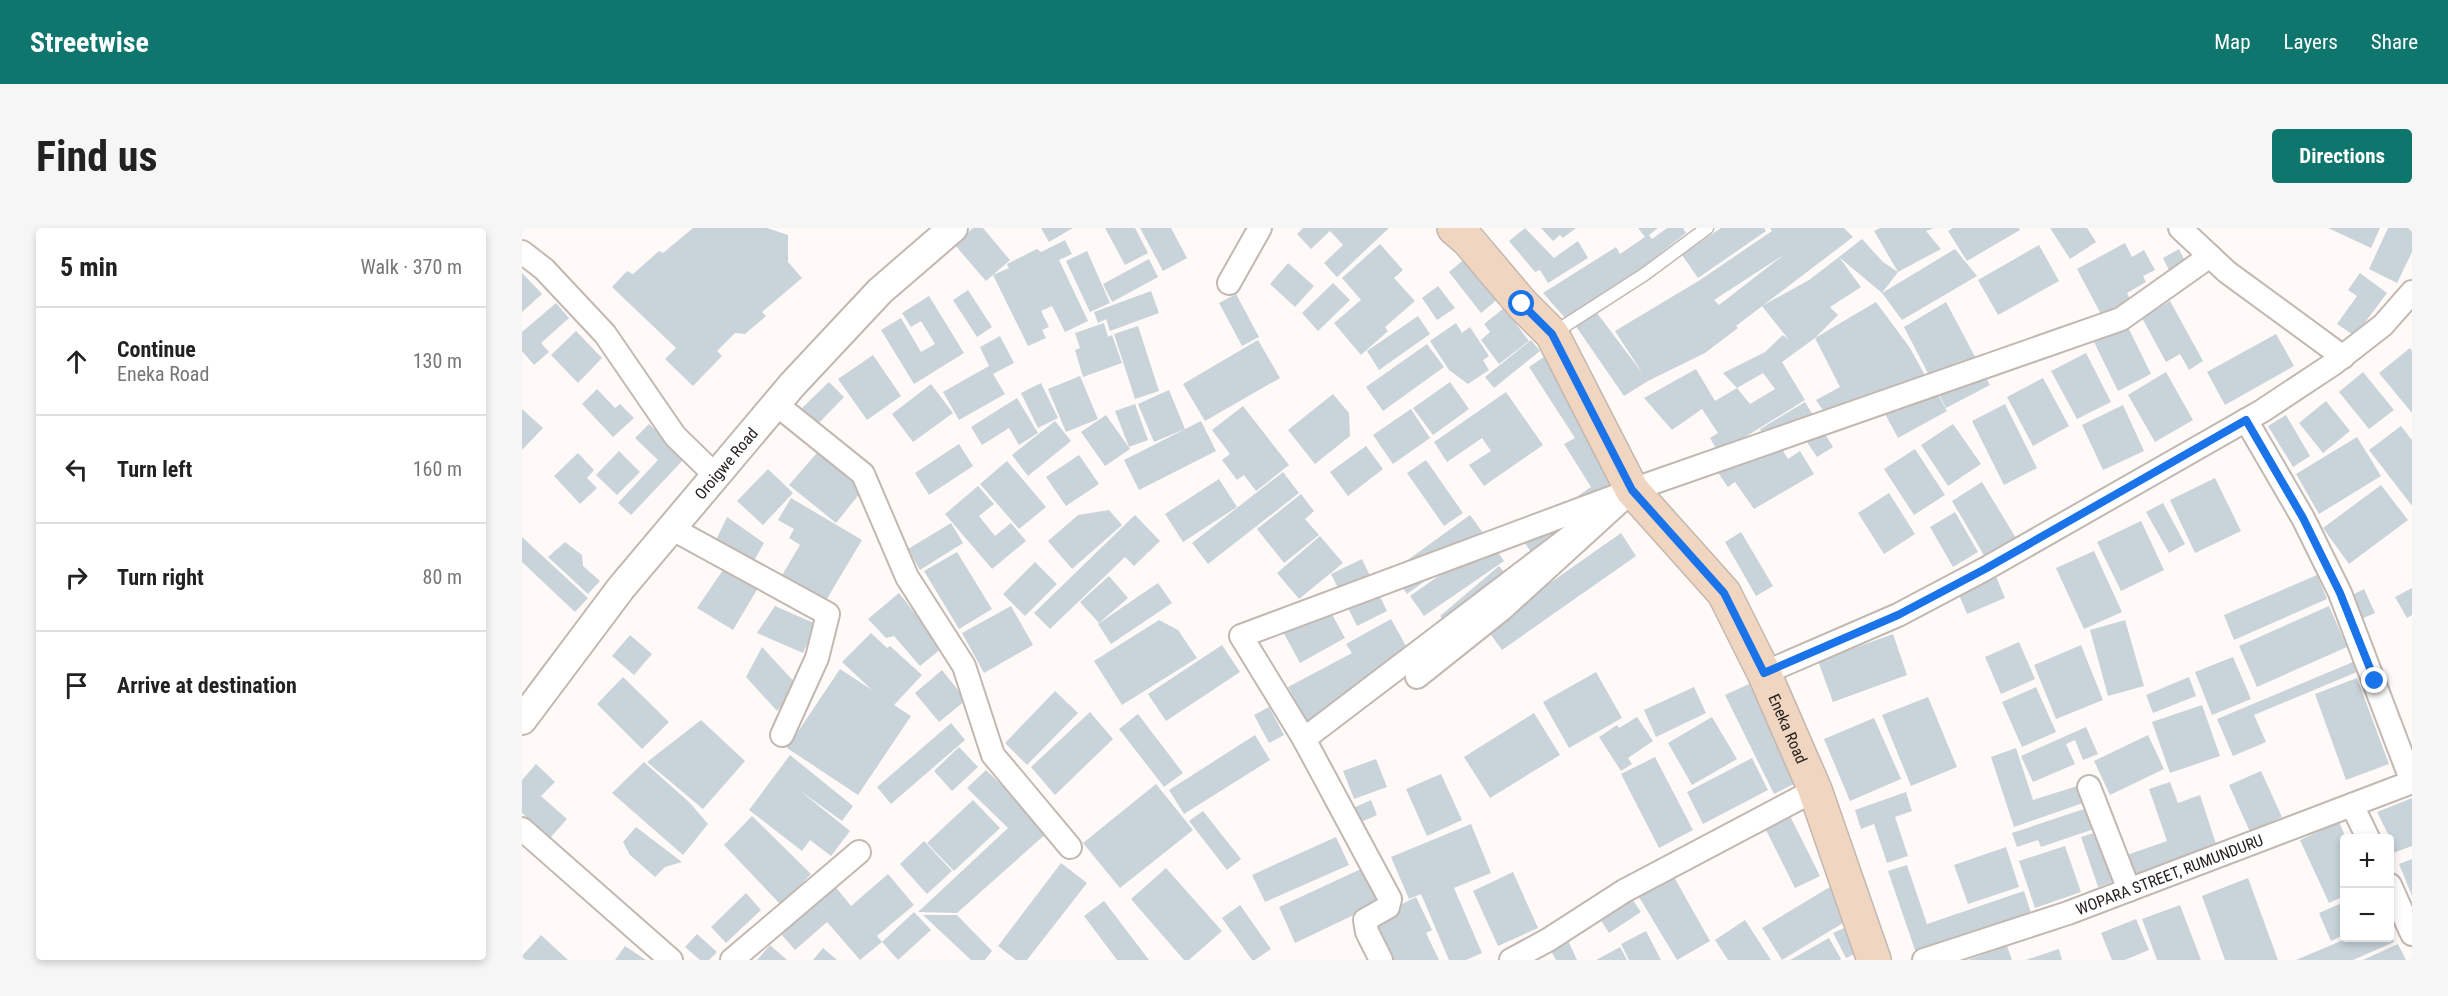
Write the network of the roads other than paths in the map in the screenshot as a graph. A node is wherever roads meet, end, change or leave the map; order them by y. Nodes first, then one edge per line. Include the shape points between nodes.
1 (953, 228) edge
2 (1260, 228) edge
3 (1454, 228) edge
4 (1707, 228) edge
5 (2180, 228) edge
6 (522, 252) edge
7 (2210, 256) junction
8 (1229, 283) dead end
9 (2412, 291) edge
10 (1552, 334) junction
11 (2343, 357) junction
12 (776, 404) junction
13 (2246, 420) junction
14 (715, 475) junction
15 (1632, 490) junction
16 (670, 528) junction
17 (1764, 673) junction
18 (522, 720) edge
19 (782, 735) dead end
20 (1304, 740) junction
21 (2412, 782) edge
22 (2089, 787) dead end
23 (1815, 790) junction
24 (2352, 805) junction
25 (522, 829) edge
26 (2366, 834) edge
27 (1070, 847) dead end
28 (860, 852) dead end
29 (2391, 888) edge
30 (2129, 890) junction
31 (2412, 934) edge
32 (671, 960) edge
33 (732, 960) edge
34 (1381, 960) edge
35 (1511, 960) edge
36 (1874, 960) edge
37 (1924, 960) edge

1 - 12 street, Oroigwe Road via 880,291
2 - 8 street
3 - 10 main road, Eneka Road
4 - 10 lane
5 - 7 street
6 - 14 street via 544,269 605,334 675,436
7 - 11 street
7 - 15 street via 2121,319
9 - 11 street via 2383,325
10 - 15 main road, Eneka Road
11 - 13 street
12 - 14 street, Oroigwe Road
12 - 27 street via 863,474 907,577 964,666 993,755
13 - 17 street via 1898,615
13 - 21 street via 2303,518 2340,593
14 - 16 street, Oroigwe Road
15 - 15 street via 1501,610 1417,677 1435,662
15 - 17 main road, Eneka Road via 1724,593
15 - 20 street
15 - 20 street via 1241,636
16 - 18 street, Oroigwe Road
16 - 19 street via 828,614 817,658
17 - 23 main road, Eneka Road
20 - 34 street via 1390,899 1388,907 1365,920
21 - 24 street, WOPARA STREET, RUMUNDURU
22 - 30 street
23 - 35 street via 1624,891
23 - 36 main road, Eneka Road
24 - 26 street
24 - 30 street, WOPARA STREET, RUMUNDURU
25 - 32 street
28 - 33 street
29 - 31 street
30 - 37 street, WOPARA STREET, RUMUNDURU

